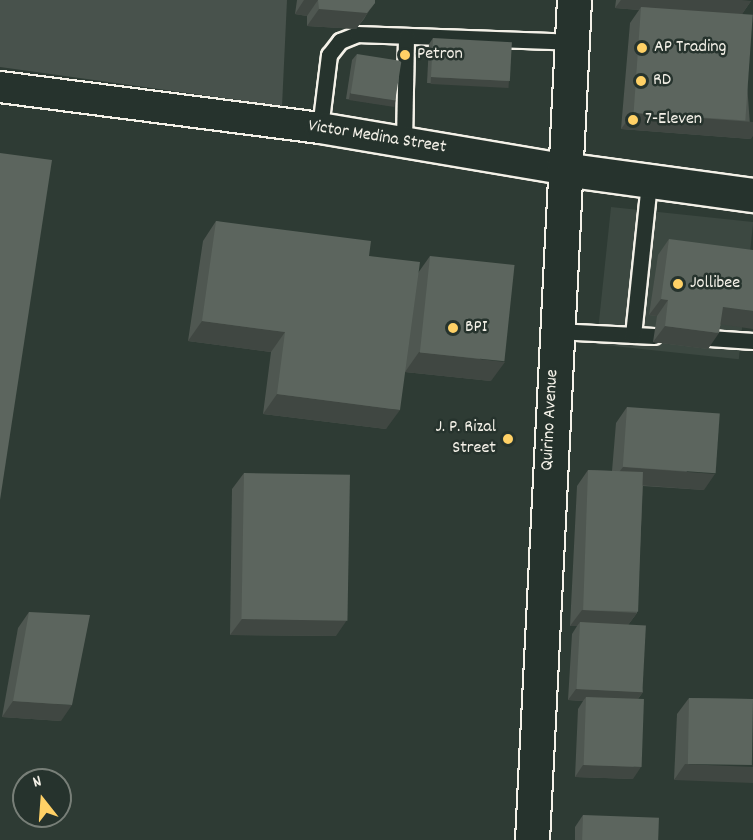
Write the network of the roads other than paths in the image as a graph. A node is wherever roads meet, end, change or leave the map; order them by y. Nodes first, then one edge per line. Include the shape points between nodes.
1 (574, 0) edge
2 (406, 37) junction
3 (571, 42) junction
4 (0, 87) edge
5 (320, 128) junction
6 (404, 142) junction
7 (563, 169) junction
8 (649, 182) junction
9 (753, 195) edge
10 (556, 331) junction
11 (633, 335) junction
12 (654, 336) dead end
13 (709, 338) edge
14 (753, 341) edge
15 (532, 840) edge

1 - 3 main road, Quirino Avenue
2 - 3 lane
2 - 5 lane via 357,34 340,41 329,56
2 - 6 lane
3 - 7 main road, Quirino Avenue
4 - 5 street, Victor Medina Street
5 - 6 street, Victor Medina Street
6 - 7 street, Victor Medina Street
7 - 8 main road, Victor Medina Street
7 - 10 main road, Quirino Avenue
8 - 9 main road, Victor Medina Street
8 - 11 lane
10 - 11 lane
10 - 15 main road, Quirino Avenue
11 - 12 lane
13 - 14 lane

